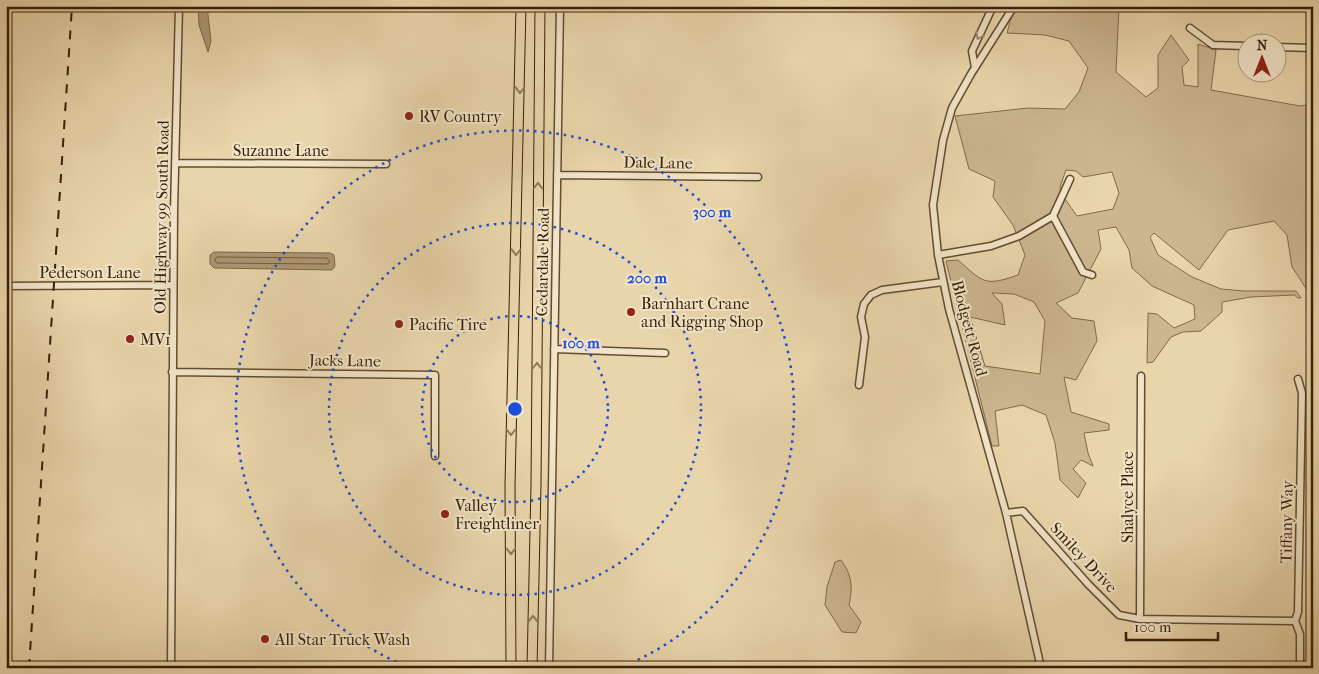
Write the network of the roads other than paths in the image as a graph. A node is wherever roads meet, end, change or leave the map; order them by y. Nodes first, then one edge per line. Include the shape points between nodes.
1 (179, 6) edge
2 (516, 6) edge
3 (521, 6) edge
4 (540, 6) edge
5 (560, 6) edge
6 (993, 6) edge
7 (1014, 6) edge
8 (1190, 28) dead end
9 (1236, 46) edge
10 (1286, 47) edge
11 (1313, 48) edge
12 (974, 68) junction
13 (520, 69) junction
14 (175, 163) junction
15 (386, 164) dead end
16 (557, 175) junction
17 (758, 177) dead end
18 (1070, 179) dead end
19 (1053, 216) junction
20 (938, 255) junction
21 (1092, 275) dead end
22 (943, 282) junction
23 (174, 285) junction
24 (6, 286) edge
25 (554, 350) junction
26 (665, 353) dead end
27 (172, 372) junction
28 (1141, 376) dead end
29 (1298, 379) dead end
30 (859, 385) dead end
31 (436, 456) dead end
32 (1006, 513) junction
33 (1140, 619) junction
34 (1296, 621) junction
35 (1300, 665) dead end
36 (171, 668) edge
37 (511, 668) edge
38 (532, 668) edge
39 (549, 668) edge
40 (1041, 668) edge

1 - 14 street, Old Highway 99 South Road
2 - 13 highway
3 - 13 highway
38 -> 4 highway
5 - 16 street, Cedardale Road
6 -> 12 street via 972,51
7 - 12 street, Blodgett Road
8 - 9 street via 1213,45
10 - 11 street
12 - 20 street, Blodgett Road via 952,108 943,140 933,205
13 -> 37 highway via 510,485
14 - 15 street, Suzanne Lane
14 - 23 street, Old Highway 99 South Road
16 - 17 street, Dale Lane
16 - 25 street, Cedardale Road
18 - 19 street
19 - 20 street via 1019,236 991,246
19 - 21 street via 1083,272
20 - 22 street, Blodgett Road
22 - 30 street via 882,290 871,295 864,304 861,317 865,337
22 - 32 street, Blodgett Road
23 - 24 street, Pederson Lane
23 - 27 street, Old Highway 99 South Road
25 - 26 street
25 - 39 street, Cedardale Road
27 - 31 street, Jacks Lane via 435,374
27 - 36 street, Old Highway 99 South Road
28 - 33 street, Shalyce Place
29 - 34 street, Tiffany Way via 1302,393
32 - 33 street, Smiley Drive via 1023,511 1119,614
32 - 40 street, Blodgett Road
33 - 34 street, Smiley Drive
34 - 35 street, Tiffany Way via 1300,634

